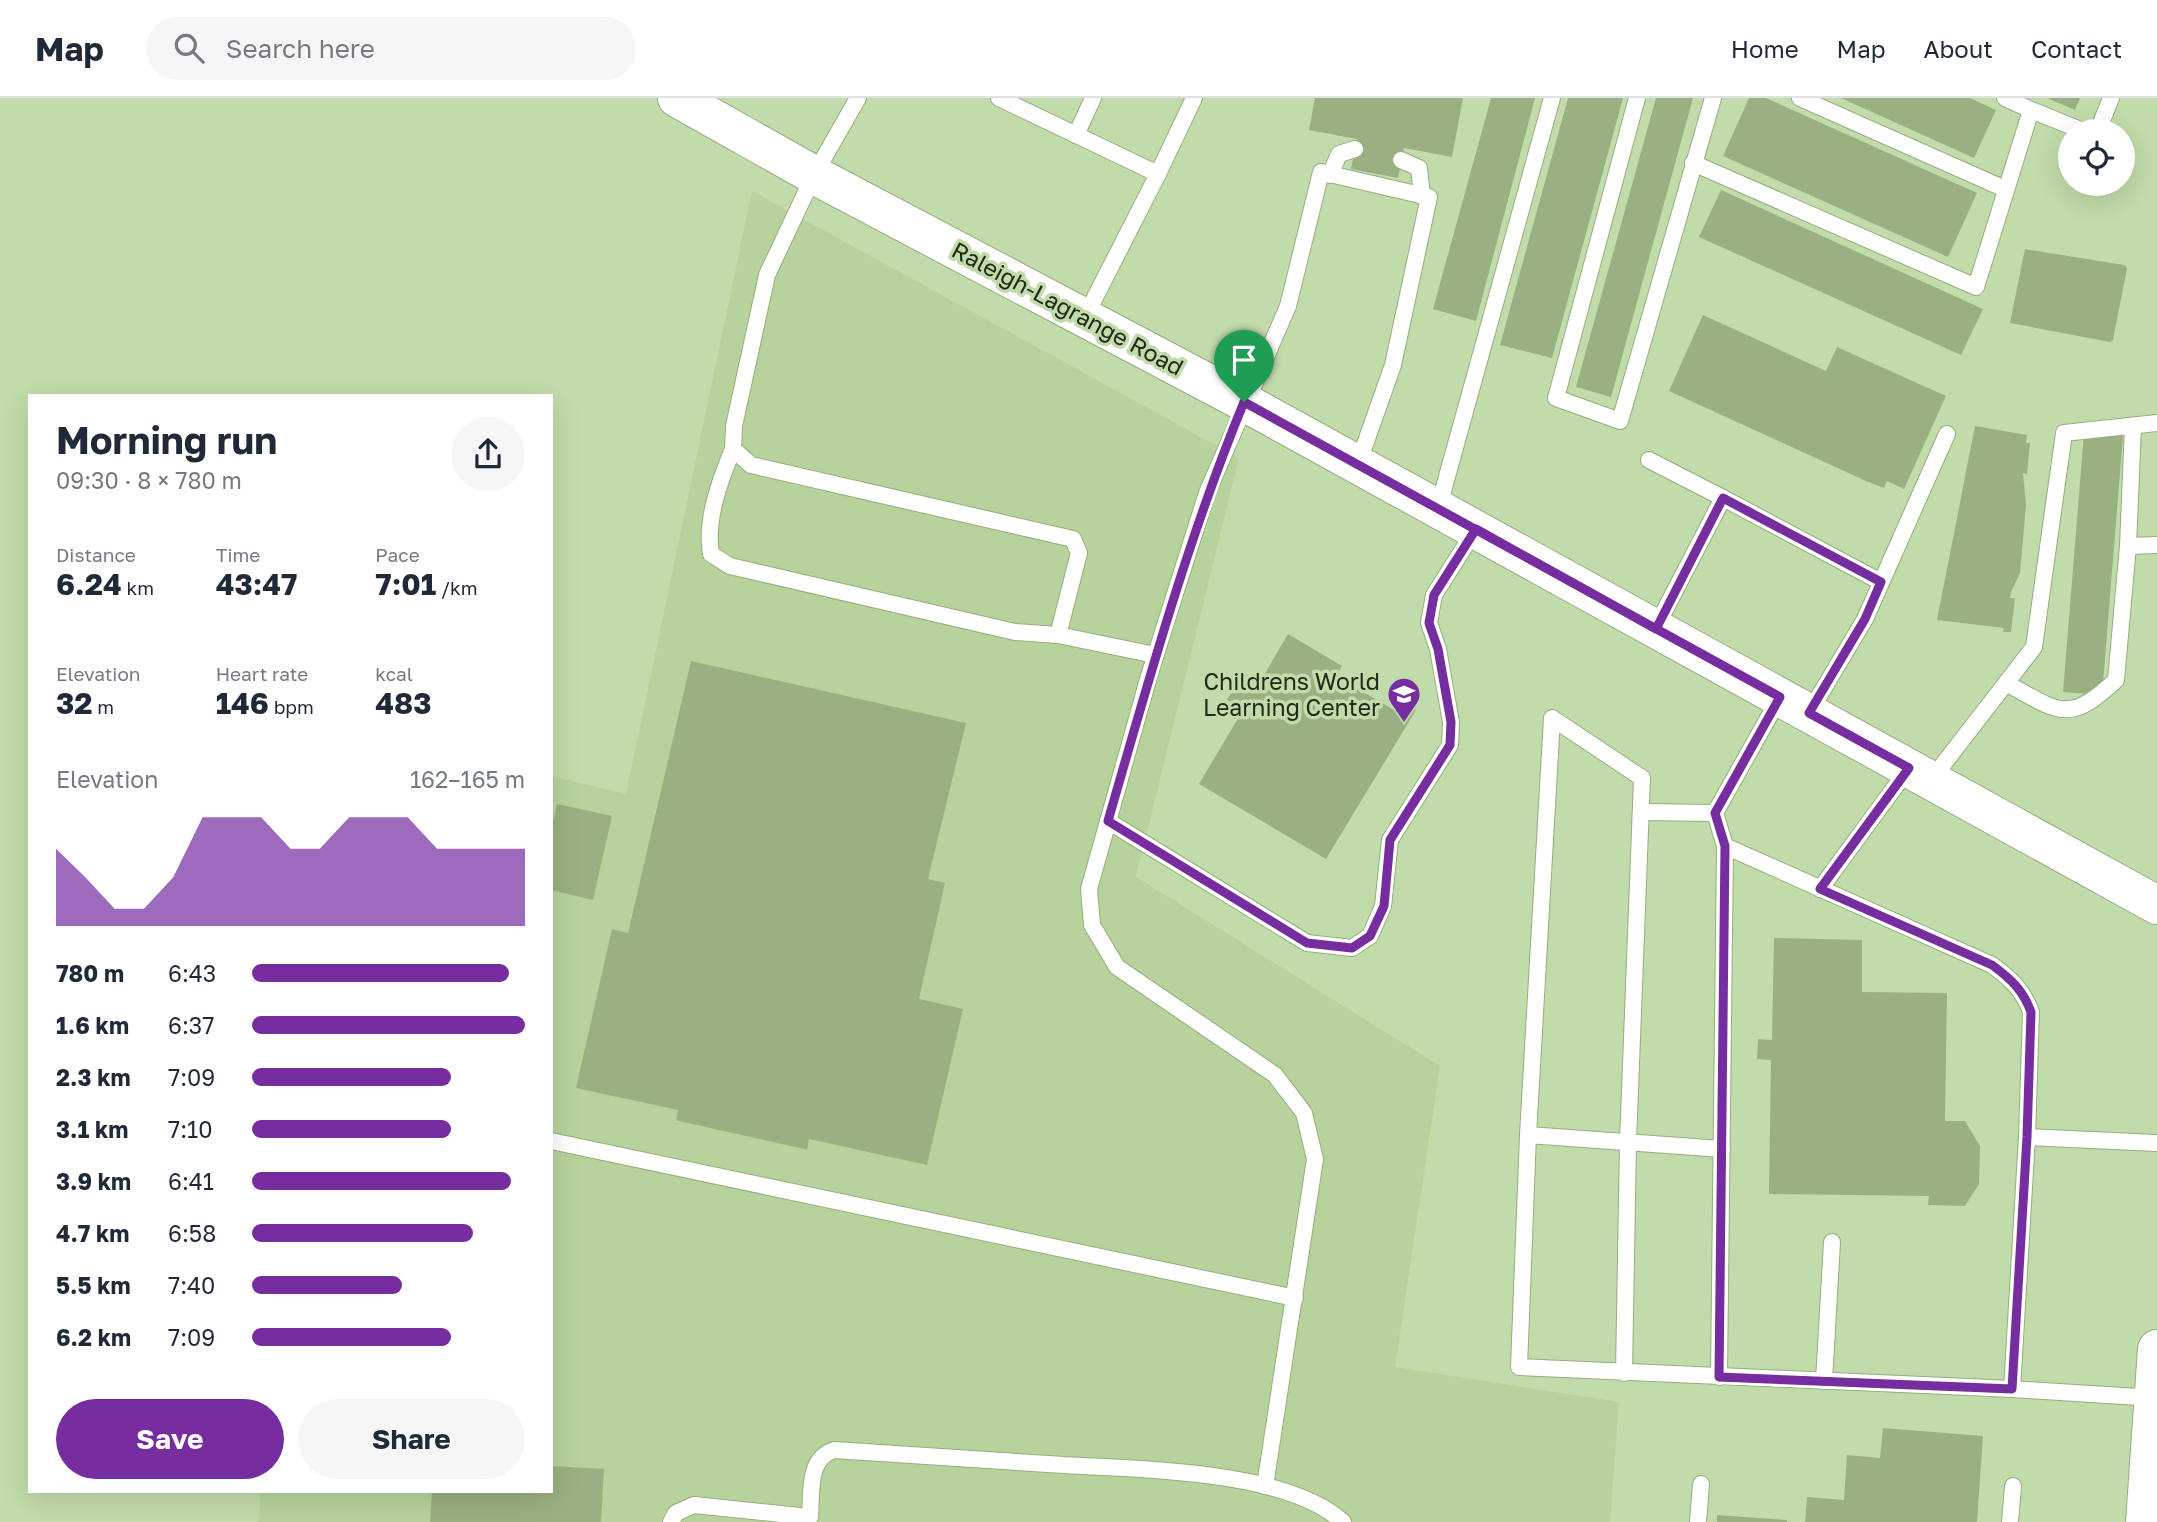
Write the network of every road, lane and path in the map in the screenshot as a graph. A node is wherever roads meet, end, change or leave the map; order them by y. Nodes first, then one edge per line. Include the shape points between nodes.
1 (677, 98) edge
2 (858, 98) edge
3 (999, 98) edge
4 (1093, 98) edge
5 (1194, 98) edge
6 (1552, 98) edge
7 (1637, 98) edge
8 (1713, 98) edge
9 (1800, 98) edge
10 (2005, 98) edge
11 (2111, 98) edge
12 (2031, 110) junction
13 (2103, 119) edge
14 (2058, 121) edge
15 (1076, 135) junction
16 (1355, 149) dead end
17 (1401, 160) dead end
18 (1693, 163) junction
19 (1158, 174) junction
20 (814, 175) junction
21 (1330, 175) junction
22 (2005, 189) junction
23 (1422, 196) junction
24 (1085, 317) junction
25 (1244, 402) junction
26 (2157, 423) edge
27 (2133, 426) junction
28 (1947, 434) dead end
29 (733, 449) junction
30 (1649, 460) dead end
31 (1358, 465) junction
32 (1723, 498) junction
33 (1438, 509) junction
34 (1476, 529) junction
35 (2157, 545) edge
36 (2129, 546) junction
37 (1881, 582) junction
38 (1656, 629) junction
39 (1058, 635) junction
40 (1155, 655) junction
41 (2006, 683) junction
42 (1794, 705) junction
43 (1920, 774) junction
44 (1641, 812) junction
45 (1715, 813) junction
46 (1108, 821) junction
47 (1725, 846) junction
48 (1820, 889) junction
49 (2157, 905) edge
50 (1528, 1135) junction
51 (2027, 1137) junction
52 (553, 1141) edge
53 (1628, 1142) junction
54 (2157, 1143) edge
55 (1722, 1149) junction
56 (1832, 1242) dead end
57 (1295, 1298) junction
58 (2157, 1349) edge
59 (1624, 1373) junction
60 (1719, 1377) junction
61 (1824, 1381) junction
62 (2012, 1389) junction
63 (2154, 1398) junction
64 (1701, 1484) dead end
65 (1265, 1486) junction
66 (2013, 1486) dead end
67 (2150, 1505) edge
68 (809, 1520) edge
69 (671, 1522) edge
70 (1343, 1522) edge
71 (1698, 1522) edge
72 (2010, 1522) edge

1 - 20 main road, Raleigh-Lagrange Road
2 - 20 lane
3 - 15 lane
4 - 15 lane
5 - 19 lane
6 - 33 lane
7 - 18 lane via 1556,398 1620,421
8 - 18 lane
9 - 22 lane
10 - 12 lane
11 - 13 lane
12 - 14 lane
12 - 22 lane
15 - 19 lane
16 - 21 lane via 1339,154
17 - 23 lane via 1419,169
18 - 22 lane via 1976,287
19 - 24 lane
20 - 24 main road, Raleigh-Lagrange Road
20 - 29 lane via 767,275
21 - 23 lane
21 - 25 lane via 1321,172 1288,306
23 - 31 lane via 1429,197 1393,365
24 - 25 main road, Raleigh-Lagrange Road
25 - 31 main road, Raleigh-Lagrange Road
25 - 40 lane via 1207,493
26 - 27 lane
27 - 36 lane
27 - 41 lane via 2064,433 2034,647
28 - 37 lane
29 - 39 lane via 751,465 1073,539 1079,553
29 - 39 lane via 708,539 711,554 730,566 1015,632
30 - 32 lane
31 - 33 main road, Raleigh-Lagrange Road
32 - 37 lane
32 - 38 lane
33 - 34 main road, Raleigh-Lagrange Road
34 - 38 main road, Raleigh-Lagrange Road
34 - 46 lane via 1434,595 1429,623 1449,710 1450,745 1390,840 1384,906 1370,936 1352,948 1307,943
35 - 36 lane
36 - 41 lane via 2116,680 2095,700 2077,709 2056,710
37 - 42 lane via 1865,619
38 - 42 main road, Raleigh-Lagrange Road
39 - 40 lane
40 - 46 lane
41 - 43 lane
42 - 43 main road, Raleigh-Lagrange Road
42 - 45 lane
43 - 48 lane
43 - 49 main road, Raleigh-Lagrange Road
44 - 45 lane
44 - 50 lane via 1642,778 1552,718
44 - 53 lane
45 - 47 lane
46 - 57 lane via 1089,889 1092,925 1116,967 1275,1075 1304,1113 1315,1159
47 - 48 lane
47 - 55 lane
48 - 51 lane via 1992,965 2014,981 2031,1012
50 - 53 lane
50 - 59 lane via 1519,1367
51 - 54 lane
51 - 62 lane
52 - 57 lane
53 - 55 lane
53 - 59 lane
55 - 60 lane
56 - 61 lane
57 - 65 lane
58 - 63 main road
59 - 60 lane
60 - 61 lane
61 - 62 lane
62 - 63 lane
63 - 67 main road
64 - 71 lane
65 - 68 lane via 1196,1474 834,1450 816,1462
65 - 70 lane via 1328,1509
66 - 72 lane
68 - 69 lane via 694,1505 677,1513

